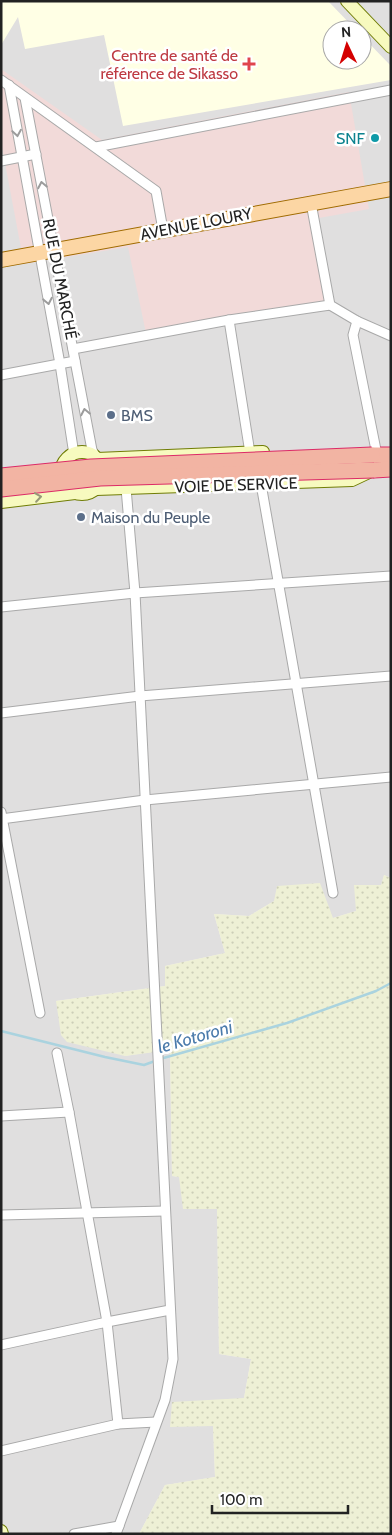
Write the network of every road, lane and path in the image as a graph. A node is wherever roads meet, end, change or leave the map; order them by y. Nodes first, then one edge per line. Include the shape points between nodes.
1 (347, 1) edge
2 (391, 47) edge
3 (5, 83) edge
4 (391, 90) edge
5 (25, 98) junction
6 (96, 148) junction
7 (36, 154) junction
8 (21, 156) junction
9 (1, 160) edge
10 (391, 190) edge
11 (311, 203) junction
12 (163, 230) junction
13 (54, 250) junction
14 (39, 253) junction
15 (1, 260) edge
16 (330, 305) junction
17 (229, 320) junction
18 (357, 321) junction
19 (391, 336) edge
20 (73, 349) junction
21 (75, 361) junction
22 (60, 364) junction
23 (1, 375) edge
24 (250, 453) junction
25 (68, 459) junction
26 (97, 459) junction
27 (378, 459) edge
28 (1, 469) edge
29 (391, 469) edge
30 (1, 476) edge
31 (261, 484) junction
32 (96, 488) junction
33 (126, 488) junction
34 (1, 489) edge
35 (75, 492) junction
36 (1, 502) edge
37 (391, 576) edge
38 (278, 583) junction
39 (134, 592) junction
40 (1, 607) edge
41 (391, 676) edge
42 (296, 683) junction
43 (140, 696) junction
44 (1, 713) edge
45 (391, 777) edge
46 (313, 784) junction
47 (144, 800) junction
48 (2, 817) edge
49 (333, 893) dead end
50 (40, 1013) dead end
51 (57, 1053) dead end
52 (69, 1112) junction
53 (1, 1116) edge
54 (165, 1212) junction
55 (87, 1213) junction
56 (1, 1214) edge
57 (170, 1310) junction
58 (107, 1322) junction
59 (1, 1345) edge
60 (156, 1422) junction
61 (118, 1424) junction
62 (1, 1451) edge
63 (118, 1530) edge
64 (74, 1534) edge

1 - 2 main road
3 - 5 street
3 -> 8 street
4 - 6 street
5 - 6 street
5 - 7 street, RUE DU MARCHÉ
6 - 12 street via 156,191
7 - 8 street
13 -> 7 street, RUE DU MARCHÉ
8 - 9 street
8 - 14 street
10 - 11 main road, AVENUE LOURY
11 - 12 main road, AVENUE LOURY
11 - 16 street
12 - 13 main road, AVENUE LOURY
13 - 14 main road, AVENUE LOURY
13 - 20 street, RUE DU MARCHÉ
14 - 15 main road, AVENUE LOURY
14 -> 22 street
16 - 17 street
16 - 18 street
17 - 20 street
17 - 24 street
18 - 19 street
18 - 27 street via 353,335
20 - 21 street, RUE DU MARCHÉ
21 - 22 street
26 -> 21 street, RUE DU MARCHÉ via 92,450
22 - 23 street
22 - 25 street via 73,448
24 - 26 main road, VOIE DE SERVICE
24 - 27 main road, VOIE DE SERVICE via 360,450
25 - 26 main road via 86,453
25 - 28 main road
25 - 35 main road via 62,478 64,484
26 - 32 main road via 103,477
27 - 29 highway
27 - 30 highway, bridge via 91,467
27 - 31 main road, VOIE DE SERVICE via 352,480
27 - 34 highway, bridge via 100,478
31 - 33 main road, VOIE DE SERVICE
31 - 38 street
32 - 33 main road, VOIE DE SERVICE
32 - 35 main road via 83,494
33 - 39 street
36 -> 35 main road
37 - 38 street
38 - 39 street
38 - 42 street
39 - 40 street
39 - 43 street
41 - 42 street
42 - 43 street
42 - 46 street
43 - 44 street
43 - 47 street
45 - 46 street
46 - 47 street
46 - 49 street
47 - 48 street
47 - 54 street
48 - 50 street
51 - 52 street
52 - 53 street
52 - 55 street
54 - 55 street
54 - 57 street
55 - 56 street
55 - 58 street
57 - 58 street
57 - 60 street via 173,1359
58 - 59 street
58 - 61 street
60 - 61 street
60 - 63 street
61 - 62 street
63 - 64 street

